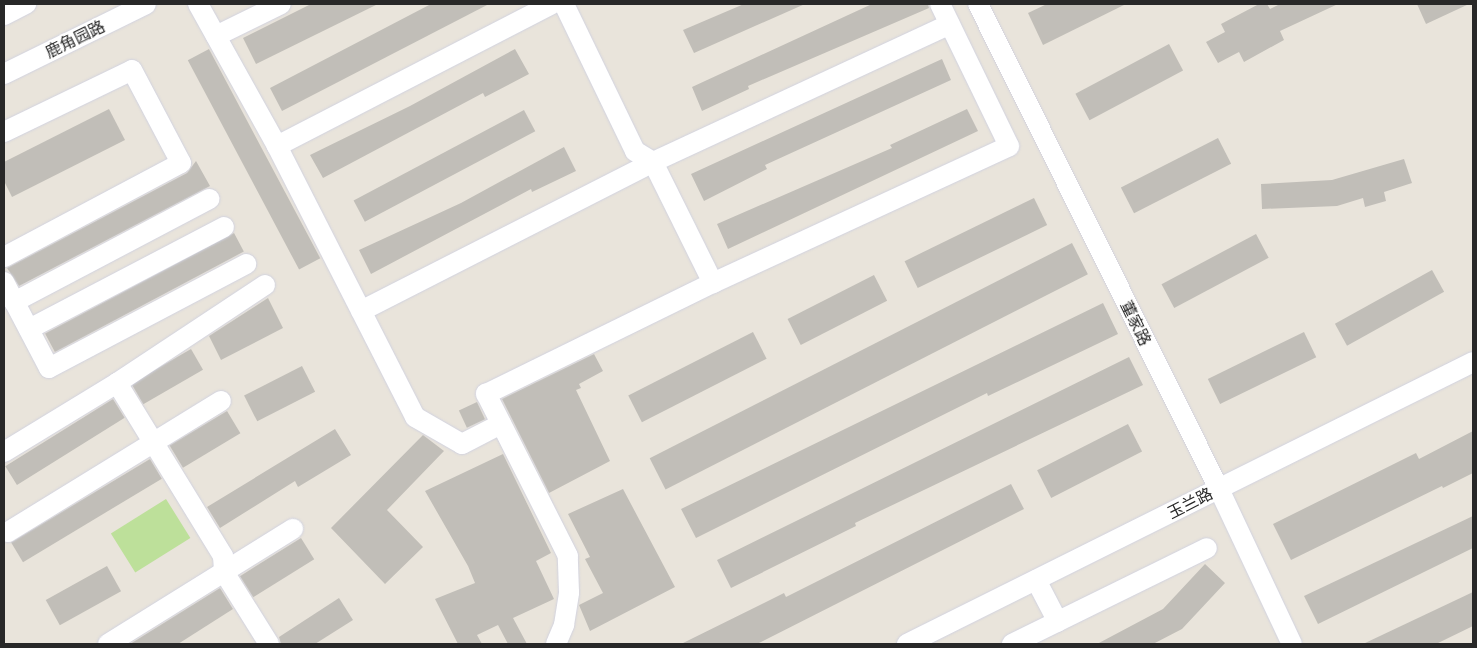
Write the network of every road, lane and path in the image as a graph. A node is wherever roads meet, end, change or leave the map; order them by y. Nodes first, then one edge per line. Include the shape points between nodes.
1 (26, 4) edge
2 (146, 4) edge
3 (198, 4) edge
4 (281, 4) edge
5 (552, 4) edge
6 (564, 4) edge
7 (940, 4) edge
8 (978, 4) edge
9 (4, 15) edge
10 (950, 24) junction
11 (216, 36) junction
12 (4, 74) edge
13 (4, 132) edge
14 (277, 146) junction
15 (653, 162) junction
16 (209, 199) dead end
17 (224, 227) dead end
18 (4, 257) edge
19 (246, 264) dead end
20 (4, 282) edge
21 (713, 283) junction
22 (265, 286) dead end
23 (14, 302) junction
24 (361, 311) junction
25 (29, 329) junction
26 (1473, 362) edge
27 (117, 383) junction
28 (221, 401) dead end
29 (501, 424) junction
30 (153, 442) junction
31 (4, 452) edge
32 (1219, 489) junction
33 (294, 529) dead end
34 (8, 532) dead end
35 (1207, 548) dead end
36 (224, 572) junction
37 (1036, 580) junction
38 (1058, 622) junction
39 (918, 642) edge
40 (108, 644) edge
41 (269, 644) edge
42 (556, 644) edge
43 (1012, 644) edge
44 (1292, 644) edge

1 - 9 street
2 - 12 street, 鹿角园路
3 - 11 street
4 - 11 street
5 - 14 street
6 - 15 street via 635,151
7 - 10 street
8 - 32 street, 董家路
10 - 15 street
10 - 21 street via 1009,146
11 - 14 street
13 - 18 street via 132,70 180,162
14 - 24 street
15 - 21 street
15 - 24 street
16 - 23 street
17 - 25 street
19 - 25 street via 49,368
20 - 23 street
21 - 29 street via 486,394
22 - 27 street
23 - 25 street
24 - 29 street via 415,417 462,444
26 - 32 street, 玉兰路
27 - 30 street
27 - 31 street
28 - 30 street
29 - 42 street via 568,556 569,592 564,625
30 - 34 street
30 - 36 street via 223,556
32 - 37 street, 玉兰路
32 - 44 street, 董家路
33 - 36 street
35 - 38 street
36 - 40 street
36 - 41 street
37 - 38 street
37 - 39 street, 玉兰路
38 - 43 street

